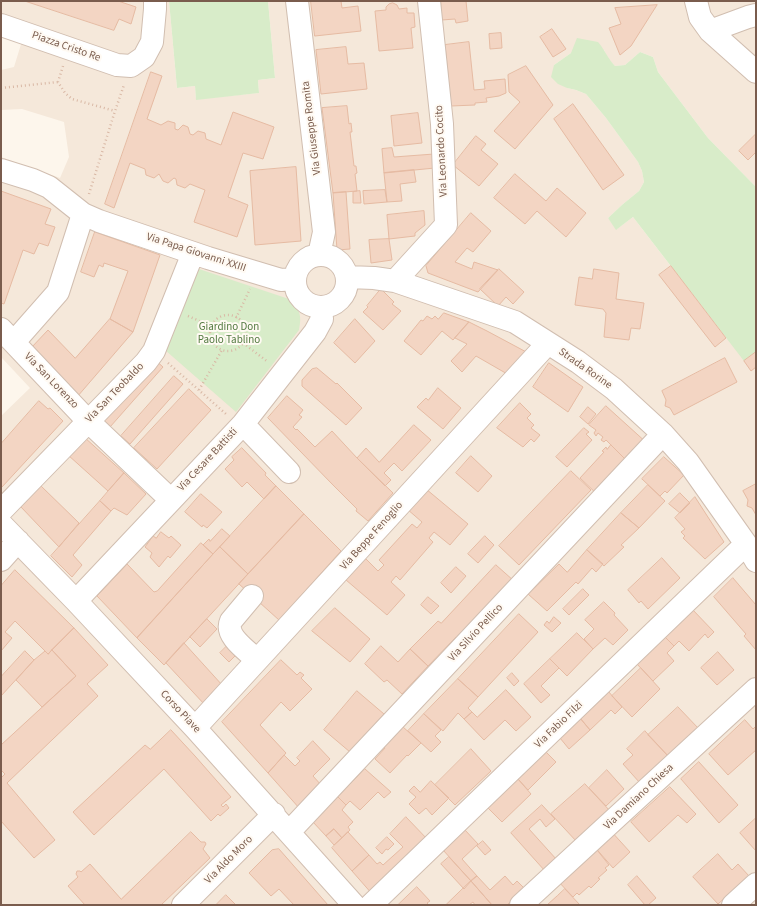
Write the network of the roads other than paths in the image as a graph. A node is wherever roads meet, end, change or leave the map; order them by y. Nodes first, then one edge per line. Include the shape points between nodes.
1 (155, 1) edge
2 (297, 1) edge
3 (429, 1) edge
4 (696, 1) edge
5 (756, 15) edge
6 (1, 25) edge
7 (710, 31) junction
8 (756, 72) edge
9 (1, 170) edge
10 (91, 218) junction
11 (193, 253) junction
12 (319, 255) junction
13 (347, 277) junction
14 (294, 279) junction
15 (395, 281) junction
16 (321, 308) junction
17 (7, 336) edge
18 (548, 343) junction
19 (88, 420) junction
20 (241, 425) junction
21 (663, 434) junction
22 (289, 472) dead end
23 (171, 500) junction
24 (1, 510) edge
25 (1, 524) edge
26 (19, 543) junction
27 (751, 553) edge
28 (1, 560) edge
29 (252, 596) dead end
30 (76, 601) junction
31 (257, 660) junction
32 (756, 689) edge
33 (195, 728) junction
34 (274, 814) junction
35 (288, 832) junction
36 (756, 884) edge
37 (184, 905) edge
38 (354, 905) edge
39 (371, 905) edge
40 (521, 905) edge
41 (733, 905) edge

1 - 6 street, Piazza Cristo Re via 152,42 137,61 117,65
2 - 12 street, Via Giuseppe Romita via 324,232
3 - 15 street, Via Leonardo Cocito via 442,124 446,225
4 - 7 street via 700,17
5 - 7 street
7 - 8 street
9 - 10 street via 49,187
10 - 11 street, Via Papa Giovanni XXIII
10 - 17 street via 58,292
11 - 14 street, Via Papa Giovanni XXIII via 281,280
11 - 19 street, Via San Teobaldo via 154,351
12 - 13 street via 332,257 342,265
12 - 14 street via 302,262 296,270
13 - 15 street, Strada Rorine
13 - 16 street via 347,288 342,299 332,306
14 - 16 street via 297,294 307,305
15 - 18 street, Strada Rorine via 515,322
16 - 20 street, Via Cesare Battisti via 322,319 315,332
17 - 19 street, Via San Lorenzo
18 - 21 street, Strada Rorine via 614,389
18 - 31 street, Via Beppe Fenoglio
19 - 23 street, Via San Lorenzo
19 - 24 street, Via San Teobaldo
20 - 22 street
20 - 23 street, Via Cesare Battisti
21 - 27 street, Strada Rorine via 688,462
21 - 35 street, Via Silvio Pellico
23 - 30 street, Via Cesare Battisti
25 - 26 street, Corso Piave
26 - 28 street
26 - 30 street, Corso Piave
27 - 39 street, Via Fabio Filzi
29 - 31 street via 231,621 230,628 234,639
30 - 33 street, Corso Piave
31 - 33 street, Via Beppe Fenoglio
32 - 40 street, Via Damiano Chiesa
33 - 34 street, Corso Piave
34 - 35 street, Corso Piave
34 - 37 street, Via Aldo Moro
35 - 38 street, Corso Piave
36 - 41 street

